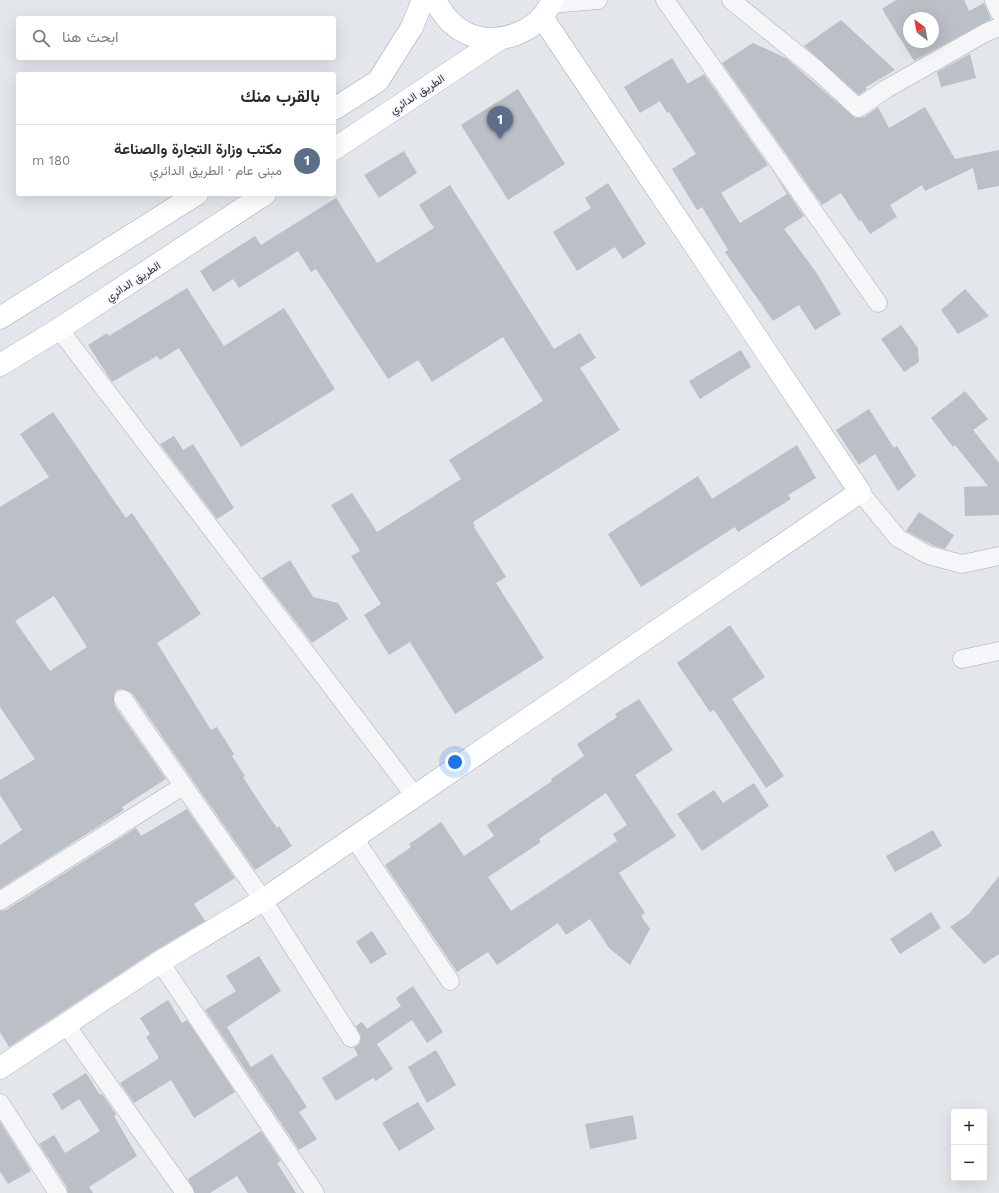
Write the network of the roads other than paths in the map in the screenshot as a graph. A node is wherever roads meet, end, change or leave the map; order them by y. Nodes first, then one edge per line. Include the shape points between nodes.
1 (423, 0) edge
2 (435, 0) edge
3 (598, 0) edge
4 (665, 0) edge
5 (731, 0) edge
6 (994, 0) edge
7 (548, 7) edge
8 (999, 12) edge
9 (999, 27) edge
10 (500, 39) junction
11 (336, 108) edge
12 (336, 148) edge
13 (195, 196) edge
14 (262, 196) edge
15 (878, 303) dead end
16 (0, 318) edge
17 (59, 329) junction
18 (0, 366) edge
19 (860, 492) junction
20 (999, 556) edge
21 (999, 651) edge
22 (962, 659) dead end
23 (123, 699) dead end
24 (184, 786) junction
25 (415, 796) junction
26 (354, 838) junction
27 (263, 900) junction
28 (0, 901) edge
29 (160, 962) junction
30 (450, 981) dead end
31 (66, 1025) junction
32 (351, 1038) dead end
33 (0, 1068) edge
34 (0, 1103) edge
35 (58, 1193) edge
36 (185, 1193) edge
37 (314, 1193) edge

1 - 11 street via 412,27 378,81
2 - 10 street via 441,12 453,25 467,34
3 - 7 street
4 - 15 street
5 - 9 street via 817,70 858,108 886,89
6 - 8 street
7 - 10 street via 530,28
7 - 19 street
10 - 12 street, الطريق الدائري
13 - 16 street
14 - 17 street, الطريق الدائري
17 - 18 street, الطريق الدائري
17 - 25 street
19 - 20 street via 898,538 928,555 962,564
19 - 25 street
21 - 22 street
23 - 24 street
24 - 27 street
24 - 28 street
25 - 26 street
26 - 27 street
26 - 30 street
27 - 29 street
27 - 32 street
29 - 31 street
29 - 37 street
31 - 33 street
31 - 36 street
34 - 35 street

